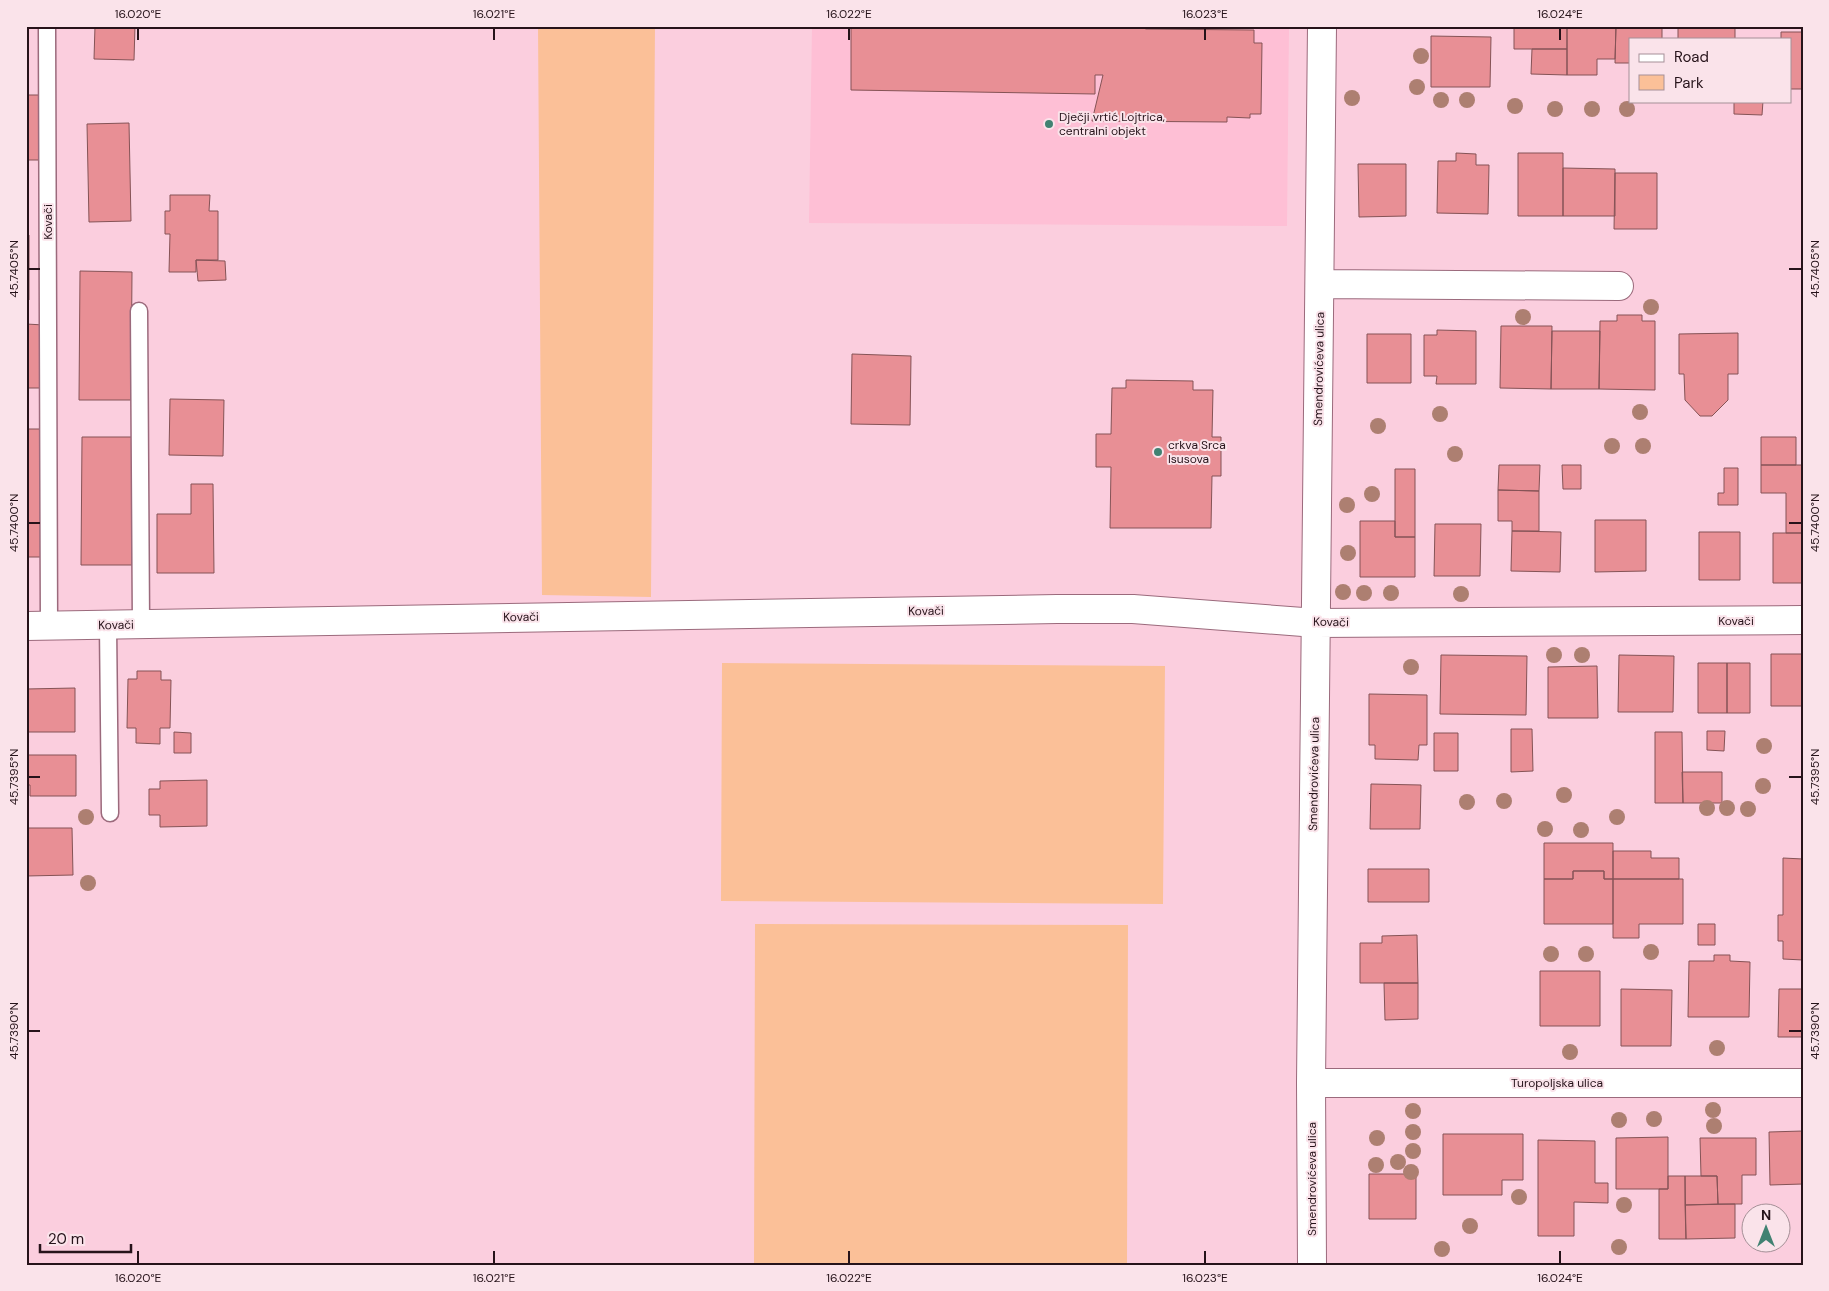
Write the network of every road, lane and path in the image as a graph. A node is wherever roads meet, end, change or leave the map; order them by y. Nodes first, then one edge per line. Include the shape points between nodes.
1 (1322, 26) edge
2 (47, 29) dead end
3 (1321, 284) junction
4 (1619, 286) dead end
5 (139, 311) dead end
6 (1803, 620) edge
7 (1316, 623) junction
8 (141, 624) junction
9 (108, 625) junction
10 (38, 626) edge
11 (110, 813) dead end
12 (1311, 1083) junction
13 (1803, 1083) edge
14 (1312, 1265) edge

1 - 3 street, Smendrovićeva ulica
2 - 10 lane, Kovači
3 - 4 street
3 - 7 street, Smendrovićeva ulica
5 - 8 lane
6 - 7 street, Kovači
7 - 8 street, Kovači via 1142,610 1057,608
7 - 12 street, Smendrovićeva ulica
8 - 9 street, Kovači
9 - 10 street, Kovači
9 - 11 lane
12 - 13 street, Turopoljska ulica
12 - 14 street, Smendrovićeva ulica

